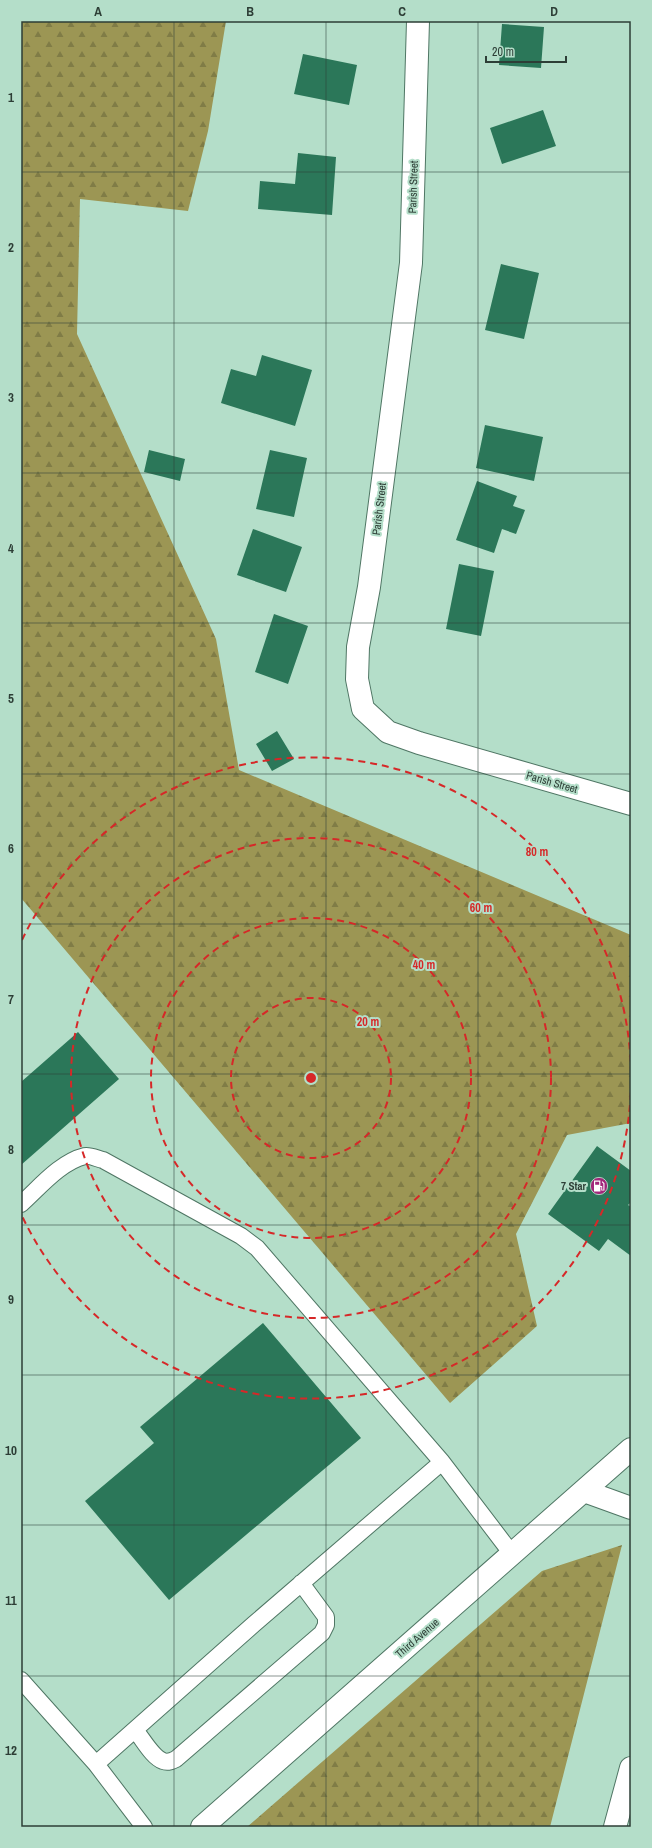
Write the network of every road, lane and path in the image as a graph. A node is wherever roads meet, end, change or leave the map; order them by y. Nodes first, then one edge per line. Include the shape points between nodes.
1 (418, 21) edge
2 (631, 804) edge
3 (21, 1204) edge
4 (631, 1449) edge
5 (442, 1462) junction
6 (584, 1491) junction
7 (631, 1508) edge
8 (512, 1554) junction
9 (301, 1583) junction
10 (21, 1680) edge
11 (135, 1730) junction
12 (96, 1764) junction
13 (631, 1768) edge
14 (144, 1827) edge
15 (202, 1827) edge
16 (615, 1827) edge

1 - 2 street, Parish Street via 411,263 369,587 358,647 356,678 363,709 388,732 419,743
3 - 5 lane via 54,1174 86,1156 103,1160 242,1236 257,1248
4 - 6 street, Third Avenue
5 - 8 lane
5 - 9 lane
6 - 7 street
6 - 8 street, Third Avenue
8 - 15 street, Third Avenue
9 - 11 lane
9 - 11 lane via 326,1617 322,1633 176,1759 163,1761
10 - 12 lane
11 - 12 lane
12 - 14 lane
13 - 16 street

